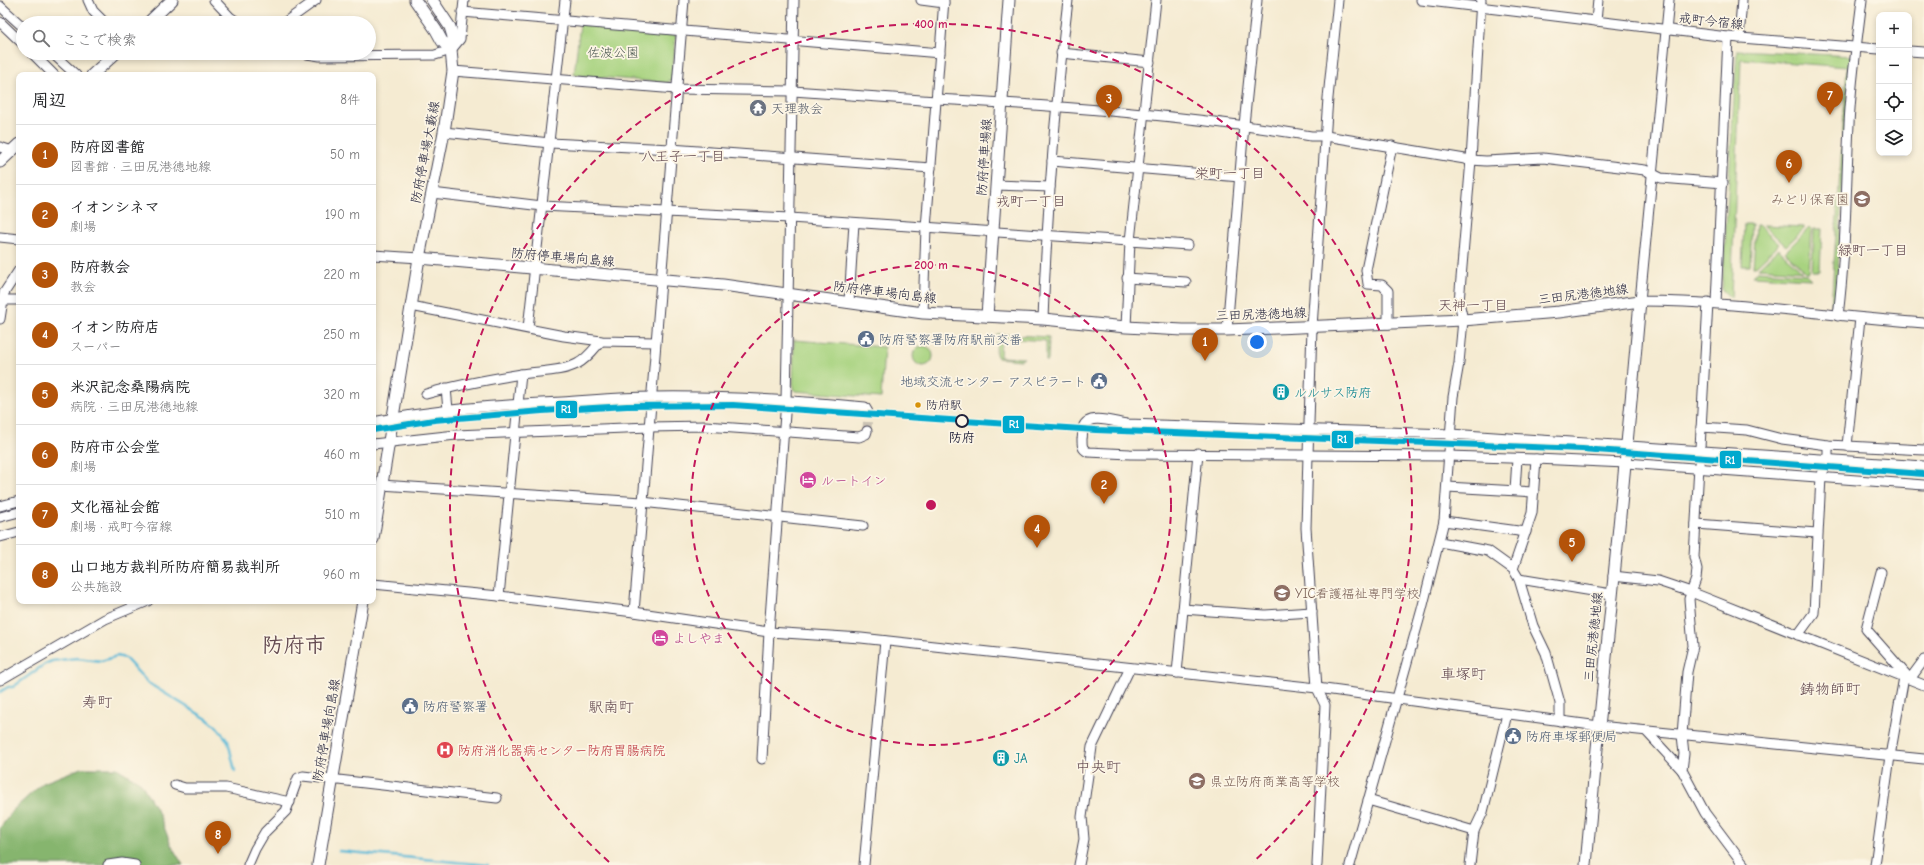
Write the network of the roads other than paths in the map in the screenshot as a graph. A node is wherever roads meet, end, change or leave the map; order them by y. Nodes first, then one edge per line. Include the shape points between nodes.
1 (88, 0) edge
2 (172, 0) edge
3 (214, 0) edge
4 (316, 0) edge
5 (415, 0) edge
6 (432, 0) edge
7 (464, 0) edge
8 (565, 0) edge
9 (684, 0) edge
10 (794, 0) edge
11 (921, 0) edge
12 (1009, 0) edge
13 (1068, 0) edge
14 (1156, 0) edge
15 (1257, 0) edge
16 (1338, 0) edge
17 (1421, 0) edge
18 (1598, 0) edge
19 (1669, 0) edge
20 (1742, 0) edge
21 (1862, 0) edge
22 (944, 1) edge
23 (1480, 4) edge
24 (0, 6) edge
25 (462, 12) junction
26 (97, 16) edge
27 (155, 16) edge
28 (229, 16) edge
29 (294, 16) edge
30 (563, 20) junction
31 (16, 21) edge
32 (1596, 21) junction
33 (0, 22) edge
34 (1668, 30) junction
35 (681, 31) junction
36 (16, 37) edge
37 (1728, 37) junction
38 (1739, 38) junction
39 (794, 40) junction
40 (1856, 47) junction
41 (1876, 49) edge
42 (451, 50) junction
43 (1912, 51) edge
44 (1061, 52) junction
45 (1924, 52) edge
46 (940, 53) junction
47 (376, 56) edge
48 (39, 60) edge
49 (60, 60) edge
50 (108, 60) edge
51 (1150, 62) junction
52 (453, 71) junction
53 (51, 72) edge
54 (73, 72) edge
55 (95, 72) edge
56 (557, 78) junction
57 (676, 88) junction
58 (793, 91) junction
59 (936, 100) junction
60 (1002, 103) junction
61 (1057, 106) junction
62 (1144, 114) junction
63 (1244, 125) junction
64 (444, 132) junction
65 (1326, 136) junction
66 (550, 144) junction
67 (1392, 146) junction
68 (0, 147) edge
69 (16, 148) edge
70 (671, 149) junction
71 (792, 158) junction
72 (1471, 160) junction
73 (1052, 161) junction
74 (0, 162) edge
75 (931, 168) junction
76 (1137, 169) junction
77 (1653, 174) junction
78 (1240, 177) junction
79 (1722, 183) junction
80 (996, 185) junction
81 (1050, 188) junction
82 (432, 193) junction
83 (542, 206) junction
84 (666, 212) junction
85 (790, 218) junction
86 (854, 223) junction
87 (926, 228) junction
88 (992, 232) junction
89 (1047, 234) junction
90 (0, 237) edge
91 (16, 239) edge
92 (1130, 241) junction
93 (1188, 245) dead end
94 (376, 255) edge
95 (419, 258) junction
96 (535, 270) junction
97 (16, 275) edge
98 (1127, 278) junction
99 (660, 280) junction
100 (1186, 282) dead end
101 (788, 293) junction
102 (2, 300) junction
103 (16, 300) edge
104 (1640, 301) junction
105 (849, 302) junction
106 (1712, 303) junction
107 (411, 306) junction
108 (923, 313) junction
109 (987, 316) junction
110 (1838, 316) junction
111 (1860, 318) junction
112 (0, 319) edge
113 (1043, 319) junction
114 (1463, 320) junction
115 (1924, 323) edge
116 (1388, 324) junction
117 (1126, 327) junction
118 (1312, 327) junction
119 (528, 328) junction
120 (1227, 330) junction
121 (601, 341) junction
122 (656, 342) junction
123 (521, 374) junction
124 (446, 388) junction
125 (426, 394) dead end
126 (652, 397) junction
127 (786, 400) junction
128 (519, 404) junction
129 (448, 410) junction
130 (868, 412) dead end
131 (392, 418) junction
132 (376, 421) edge
133 (649, 427) junction
134 (1701, 427) junction
135 (1310, 430) junction
136 (783, 431) junction
137 (867, 431) dead end
138 (516, 432) junction
139 (1451, 434) junction
140 (388, 441) junction
141 (376, 443) edge
142 (1628, 445) junction
143 (1828, 445) junction
144 (1846, 446) junction
145 (1701, 450) junction
146 (1924, 450) edge
147 (1198, 453) junction
148 (1308, 455) junction
149 (1449, 456) junction
150 (1516, 459) junction
151 (1536, 459) junction
152 (1828, 459) junction
153 (1626, 463) junction
154 (1924, 466) edge
155 (1698, 468) junction
156 (1821, 477) junction
157 (381, 485) junction
158 (1924, 485) edge
159 (1447, 487) junction
160 (1515, 490) junction
161 (508, 492) junction
162 (1534, 492) junction
163 (16, 502) edge
164 (642, 502) junction
165 (0, 506) edge
166 (16, 513) edge
167 (779, 516) junction
168 (0, 517) edge
169 (376, 519) edge
170 (1444, 521) junction
171 (1696, 524) junction
172 (863, 526) dead end
173 (1526, 532) junction
174 (16, 533) edge
175 (1817, 533) junction
176 (0, 537) edge
177 (1440, 542) junction
178 (1513, 569) junction
179 (1881, 572) dead end
180 (1613, 576) junction
181 (1519, 578) junction
182 (376, 584) edge
183 (1691, 592) junction
184 (1611, 594) junction
185 (498, 596) junction
186 (141, 604) edge
187 (362, 604) edge
188 (1183, 609) junction
189 (634, 612) junction
190 (1312, 612) junction
191 (769, 632) junction
192 (1798, 635) junction
193 (886, 641) junction
194 (1924, 660) edge
195 (1130, 668) junction
196 (1177, 673) junction
197 (1907, 678) junction
198 (0, 680) edge
199 (1924, 685) edge
200 (1318, 688) junction
201 (1397, 698) junction
202 (1507, 714) junction
203 (1560, 721) junction
204 (1598, 726) junction
205 (1646, 730) junction
206 (1682, 734) junction
207 (1890, 756) junction
208 (762, 759) dead end
209 (1924, 759) edge
210 (1682, 770) junction
211 (331, 779) junction
212 (175, 785) dead end
213 (497, 798) dead end
214 (1368, 800) junction
215 (290, 802) junction
216 (1474, 831) junction
217 (108, 865) edge
218 (135, 865) edge
219 (248, 865) edge
220 (318, 865) edge
221 (864, 865) edge
222 (1079, 865) edge
223 (1317, 865) edge
224 (1350, 865) edge
225 (1470, 865) edge
226 (1586, 865) edge
227 (1744, 865) edge
228 (1875, 865) edge

1 - 26 street
2 - 27 main road
3 - 28 street
4 - 29 street
5 - 42 main road via 442,42
6 - 42 main road, 防府停車場大藪線 via 453,36
7 - 25 street
8 - 30 street
9 - 35 street
10 - 39 street
11 - 22 street
12 - 60 main road, 防府停車場線
13 - 44 street
14 - 51 street
15 - 63 street
16 - 65 street
17 - 23 street, 戒町今宿線
18 - 32 street
19 - 34 street
20 - 38 street
21 - 40 street
22 - 46 street
23 - 32 street, 戒町今宿線
23 - 72 street
24 - 31 street
25 - 30 street
25 - 42 street via 460,39
30 - 35 street
30 - 56 street
32 - 34 street, 戒町今宿線
33 - 36 street
34 - 37 street, 戒町今宿線
34 - 77 street
35 - 39 street
35 - 57 street
37 - 38 street, 戒町今宿線
37 - 79 street
38 - 40 street, 戒町今宿線
39 - 46 street
39 - 58 street
40 - 41 street, 戒町今宿線
40 - 110 street via 1849,122 1843,273
42 - 47 street via 435,55
42 - 52 main road, 防府停車場大藪線
43 - 45 street
44 - 51 street
44 - 61 street
46 - 59 street
48 - 53 street
49 - 54 street
50 - 55 main road
51 - 62 street
52 - 56 street
52 - 64 main road, 防府停車場大藪線
56 - 57 street
56 - 66 street
57 - 58 street
57 - 70 street
58 - 59 street
58 - 71 street
59 - 60 street
59 - 75 street
60 - 61 street
60 - 80 main road, 防府停車場線
61 - 62 street
61 - 73 street
62 - 63 street
62 - 76 street
63 - 65 street
63 - 78 street
64 - 66 street
64 - 82 main road, 防府停車場大藪線
65 - 67 street
65 - 118 street
66 - 70 street
66 - 83 street
67 - 72 street
67 - 116 street via 1366,270 1368,284 1382,285 1388,291
68 - 69 street
69 - 74 main road
70 - 71 street
70 - 84 street
71 - 75 street
71 - 85 street
72 - 77 street via 1543,158 1645,170
72 - 114 street via 1459,302
73 - 76 street
73 - 81 street
75 - 87 street
76 - 78 street
76 - 92 street
77 - 79 street via 1662,178
77 - 104 street
78 - 120 street
79 - 106 street
80 - 81 street
80 - 88 main road, 防府停車場線
81 - 89 street
82 - 83 street
82 - 95 main road, 防府停車場大藪線
83 - 84 street
83 - 96 street
84 - 85 street
84 - 99 street
85 - 86 street
85 - 101 street
86 - 87 street
86 - 105 street
87 - 88 street
87 - 108 street
88 - 89 street via 1039,236
88 - 109 main road, 防府停車場線
89 - 92 street
89 - 113 street
90 - 91 street
92 - 93 street
92 - 98 street
94 - 95 street
95 - 96 main road, 防府停車場向島線
95 - 107 main road
96 - 99 main road, 防府停車場向島線
96 - 119 street
97 - 102 street
98 - 100 street
98 - 117 street
99 - 101 main road, 防府停車場向島線
99 - 122 street
101 - 105 main road, 防府停車場向島線
101 - 127 street
102 - 103 street
102 - 112 street
104 - 106 street
104 - 114 main road, 三田尻港徳地線 via 1559,312
104 - 142 main road, 三田尻港徳地線
105 - 108 main road, 防府停車場向島線
106 - 110 street
106 - 134 street
107 - 119 street
107 - 131 main road
108 - 109 main road, 防府停車場向島線
109 - 113 main road, 三田尻港徳地線
110 - 111 street
111 - 115 street
111 - 144 street
113 - 117 main road, 三田尻港徳地線
114 - 116 main road, 三田尻港徳地線
114 - 139 street
116 - 118 main road, 三田尻港徳地線
117 - 120 main road, 三田尻港徳地線
118 - 120 main road, 三田尻港徳地線
118 - 135 street
119 - 121 street
121 - 122 street
121 - 123 street via 585,359 576,364
122 - 126 street
123 - 124 street
123 - 128 street
124 - 125 street
124 - 129 street
126 - 127 street
126 - 128 street
126 - 133 street
127 - 130 street via 865,407
127 - 136 street
128 - 129 street
128 - 138 street
129 - 131 street
131 - 132 street
131 - 140 main road
133 - 136 street via 705,426
133 - 138 street
133 - 164 street
134 - 143 street via 1747,430 1782,439
134 - 145 street
135 - 139 street
135 - 147 street via 1127,424 1094,419 1089,420 1083,427 1082,446 1088,452
135 - 148 street
136 - 137 street via 860,437
136 - 167 street
138 - 140 street
138 - 161 street
139 - 142 street
139 - 149 street
140 - 141 street
140 - 157 main road
142 - 145 street
142 - 153 main road, 三田尻港徳地線
143 - 144 street
143 - 152 street
144 - 146 street
145 - 152 street
145 - 155 street
147 - 148 street
147 - 188 street
148 - 149 street
148 - 190 street via 1306,528
149 - 150 street
149 - 159 street
150 - 151 street
150 - 160 street
151 - 153 street
151 - 162 street
152 - 154 street
152 - 156 street
153 - 155 street
153 - 180 main road, 三田尻港徳地線
155 - 156 street
155 - 171 street
156 - 158 street
156 - 175 street
157 - 161 street
157 - 169 main road
159 - 160 street
159 - 170 street
160 - 162 street
161 - 164 street
161 - 185 street
162 - 173 street via 1532,513
163 - 165 street
164 - 167 street
164 - 189 street
166 - 168 street
167 - 172 street
167 - 191 street
170 - 173 street
170 - 177 street
171 - 175 street
171 - 183 street via 1694,557 1697,569
173 - 178 street
174 - 176 street
175 - 192 street via 1814,613
177 - 178 street via 1488,551
177 - 201 street
178 - 181 street
179 - 197 street via 1866,629
180 - 183 street via 1658,581
180 - 184 main road, 三田尻港徳地線
181 - 184 street
181 - 203 street via 1533,626 1546,653 1560,703
182 - 185 street
183 - 192 street
183 - 206 street via 1689,599 1693,646 1687,672
184 - 204 main road, 三田尻港徳地線
185 - 189 street
186 - 198 street via 105,619
187 - 211 main road, 防府停車場向島線
188 - 190 street via 1264,615
188 - 196 street
189 - 191 street
190 - 200 street
191 - 193 street
191 - 208 street
192 - 197 street
193 - 195 street
193 - 221 street
194 - 197 street
195 - 196 street
195 - 222 street via 1092,747 1082,817 1084,839
196 - 200 street
197 - 199 street
197 - 207 street
200 - 201 street
200 - 223 street via 1325,705
201 - 202 street
201 - 214 street
202 - 203 street
202 - 216 street via 1483,812
203 - 204 street
204 - 205 street
204 - 226 main road, 三田尻港徳地線
205 - 206 street
205 - 210 street
206 - 207 street
206 - 210 street
207 - 209 street
207 - 228 street
210 - 227 street via 1705,813
211 - 213 street
211 - 215 street via 303,776 298,778
211 - 220 main road, 防府停車場向島線
212 - 215 street via 185,788 226,788
214 - 216 street
214 - 224 street
215 - 219 street via 286,811 265,832
216 - 225 street
217 - 218 street

